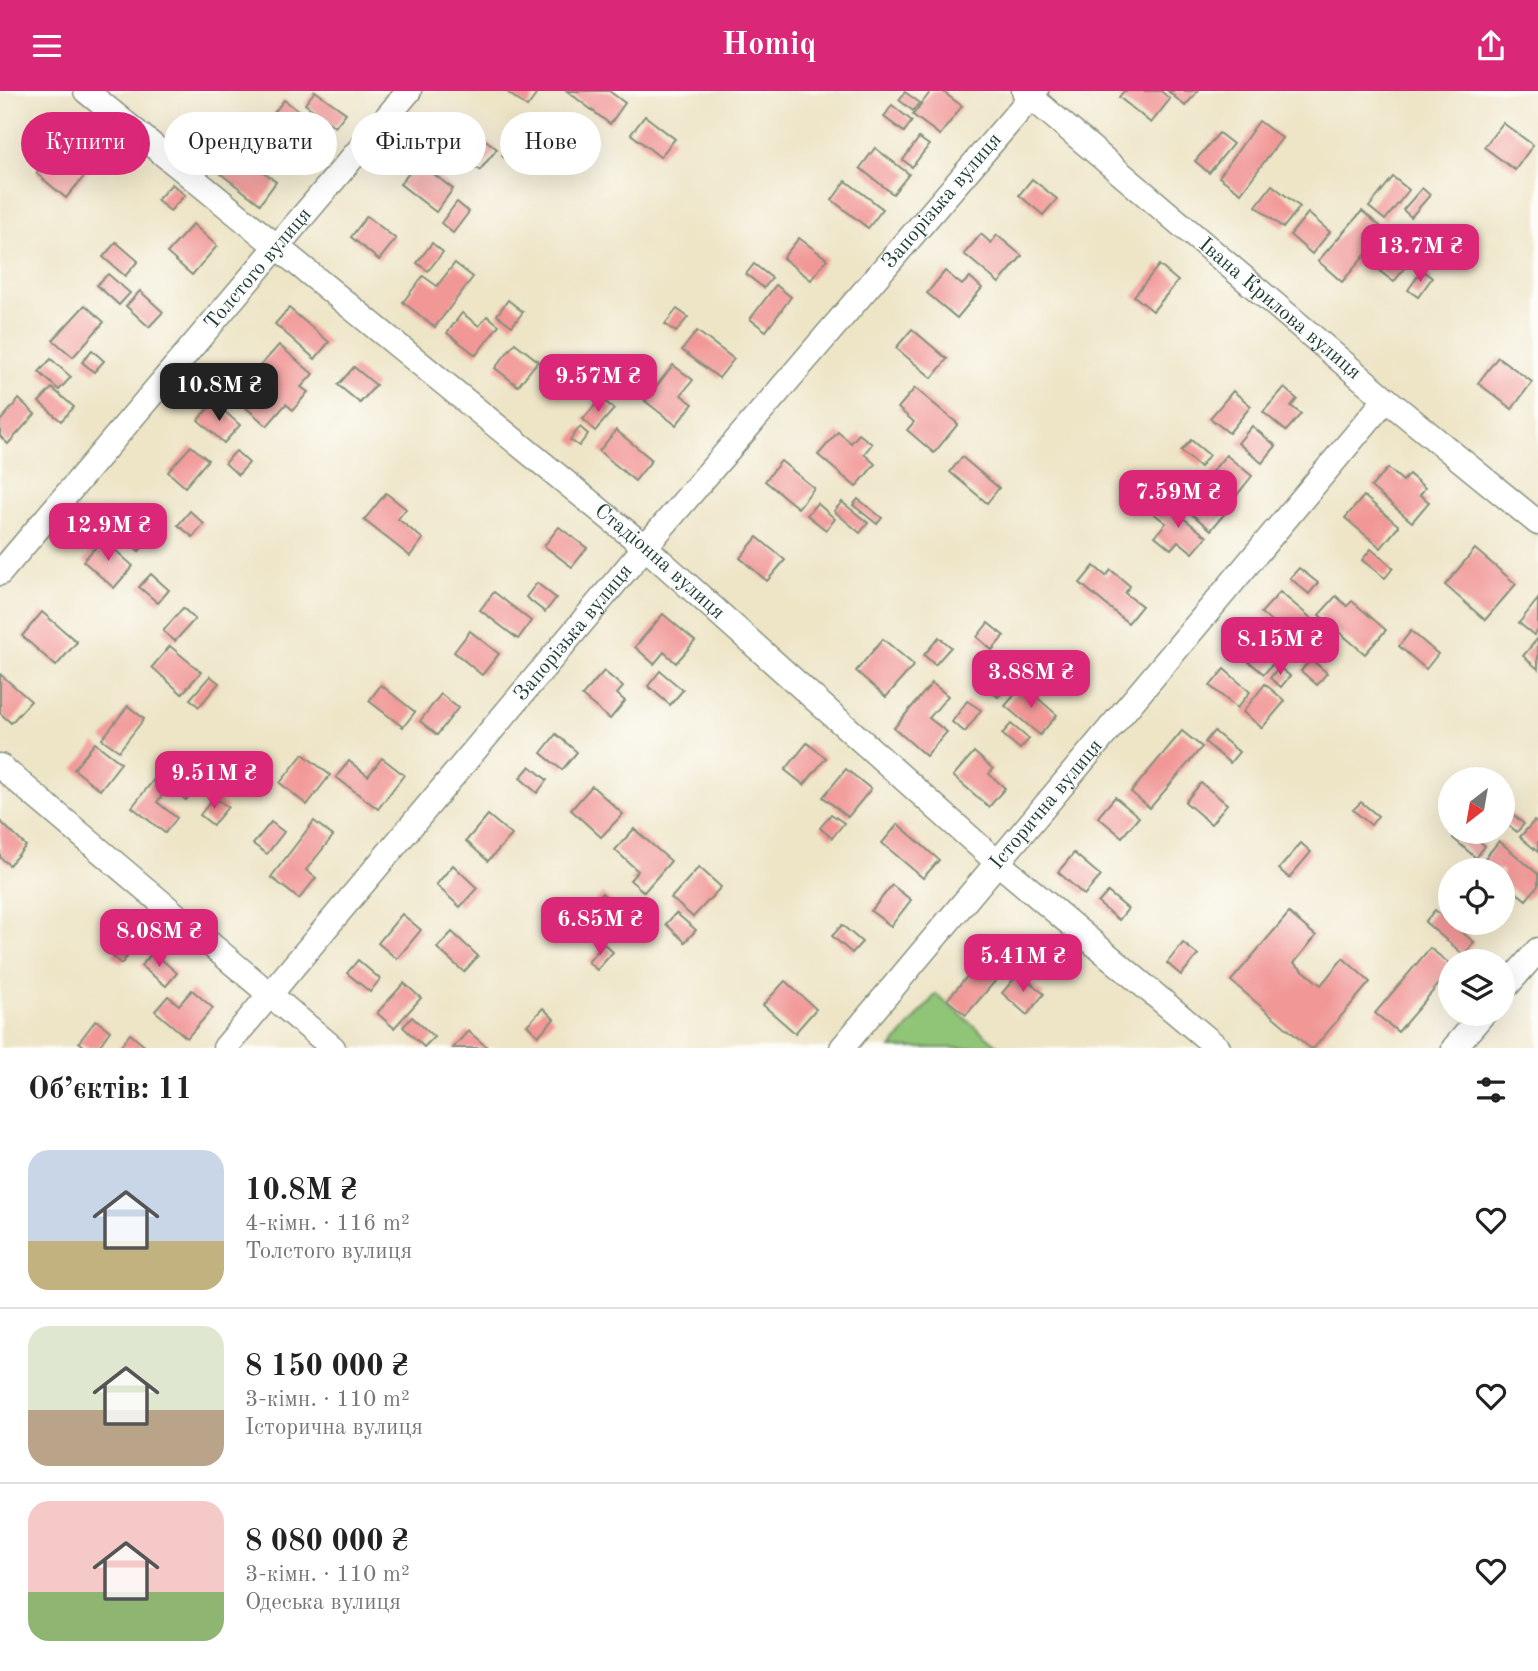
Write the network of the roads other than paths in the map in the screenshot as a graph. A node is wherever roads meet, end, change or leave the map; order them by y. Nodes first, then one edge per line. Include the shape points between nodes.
1 (86, 91) edge
2 (409, 91) edge
3 (1030, 93) edge
4 (276, 245) junction
5 (1387, 399) junction
6 (1538, 523) edge
7 (645, 547) junction
8 (0, 573) edge
9 (0, 766) edge
10 (997, 862) junction
11 (1538, 950) edge
12 (1515, 976) edge
13 (270, 996) junction
14 (1473, 1026) edge
15 (225, 1048) edge
16 (333, 1048) edge
17 (842, 1048) edge
18 (1218, 1048) edge
19 (1454, 1048) edge

1 - 4 street, Стадіонна вулиця
2 - 4 street, Толстого вулиця
3 - 5 street, Івана Крилова вулиця
3 - 7 street, Запорізька вулиця
4 - 7 street, Стадіонна вулиця
4 - 8 street, Толстого вулиця
5 - 6 street, Івана Крилова вулиця
5 - 10 street, Історична вулиця
7 - 10 street, Стадіонна вулиця
7 - 13 street, Запорізька вулиця
9 - 13 street
10 - 17 street, Історична вулиця
10 - 18 street, Стадіонна вулиця
11 - 12 street
13 - 15 street, Запорізька вулиця
13 - 16 street
14 - 19 street

